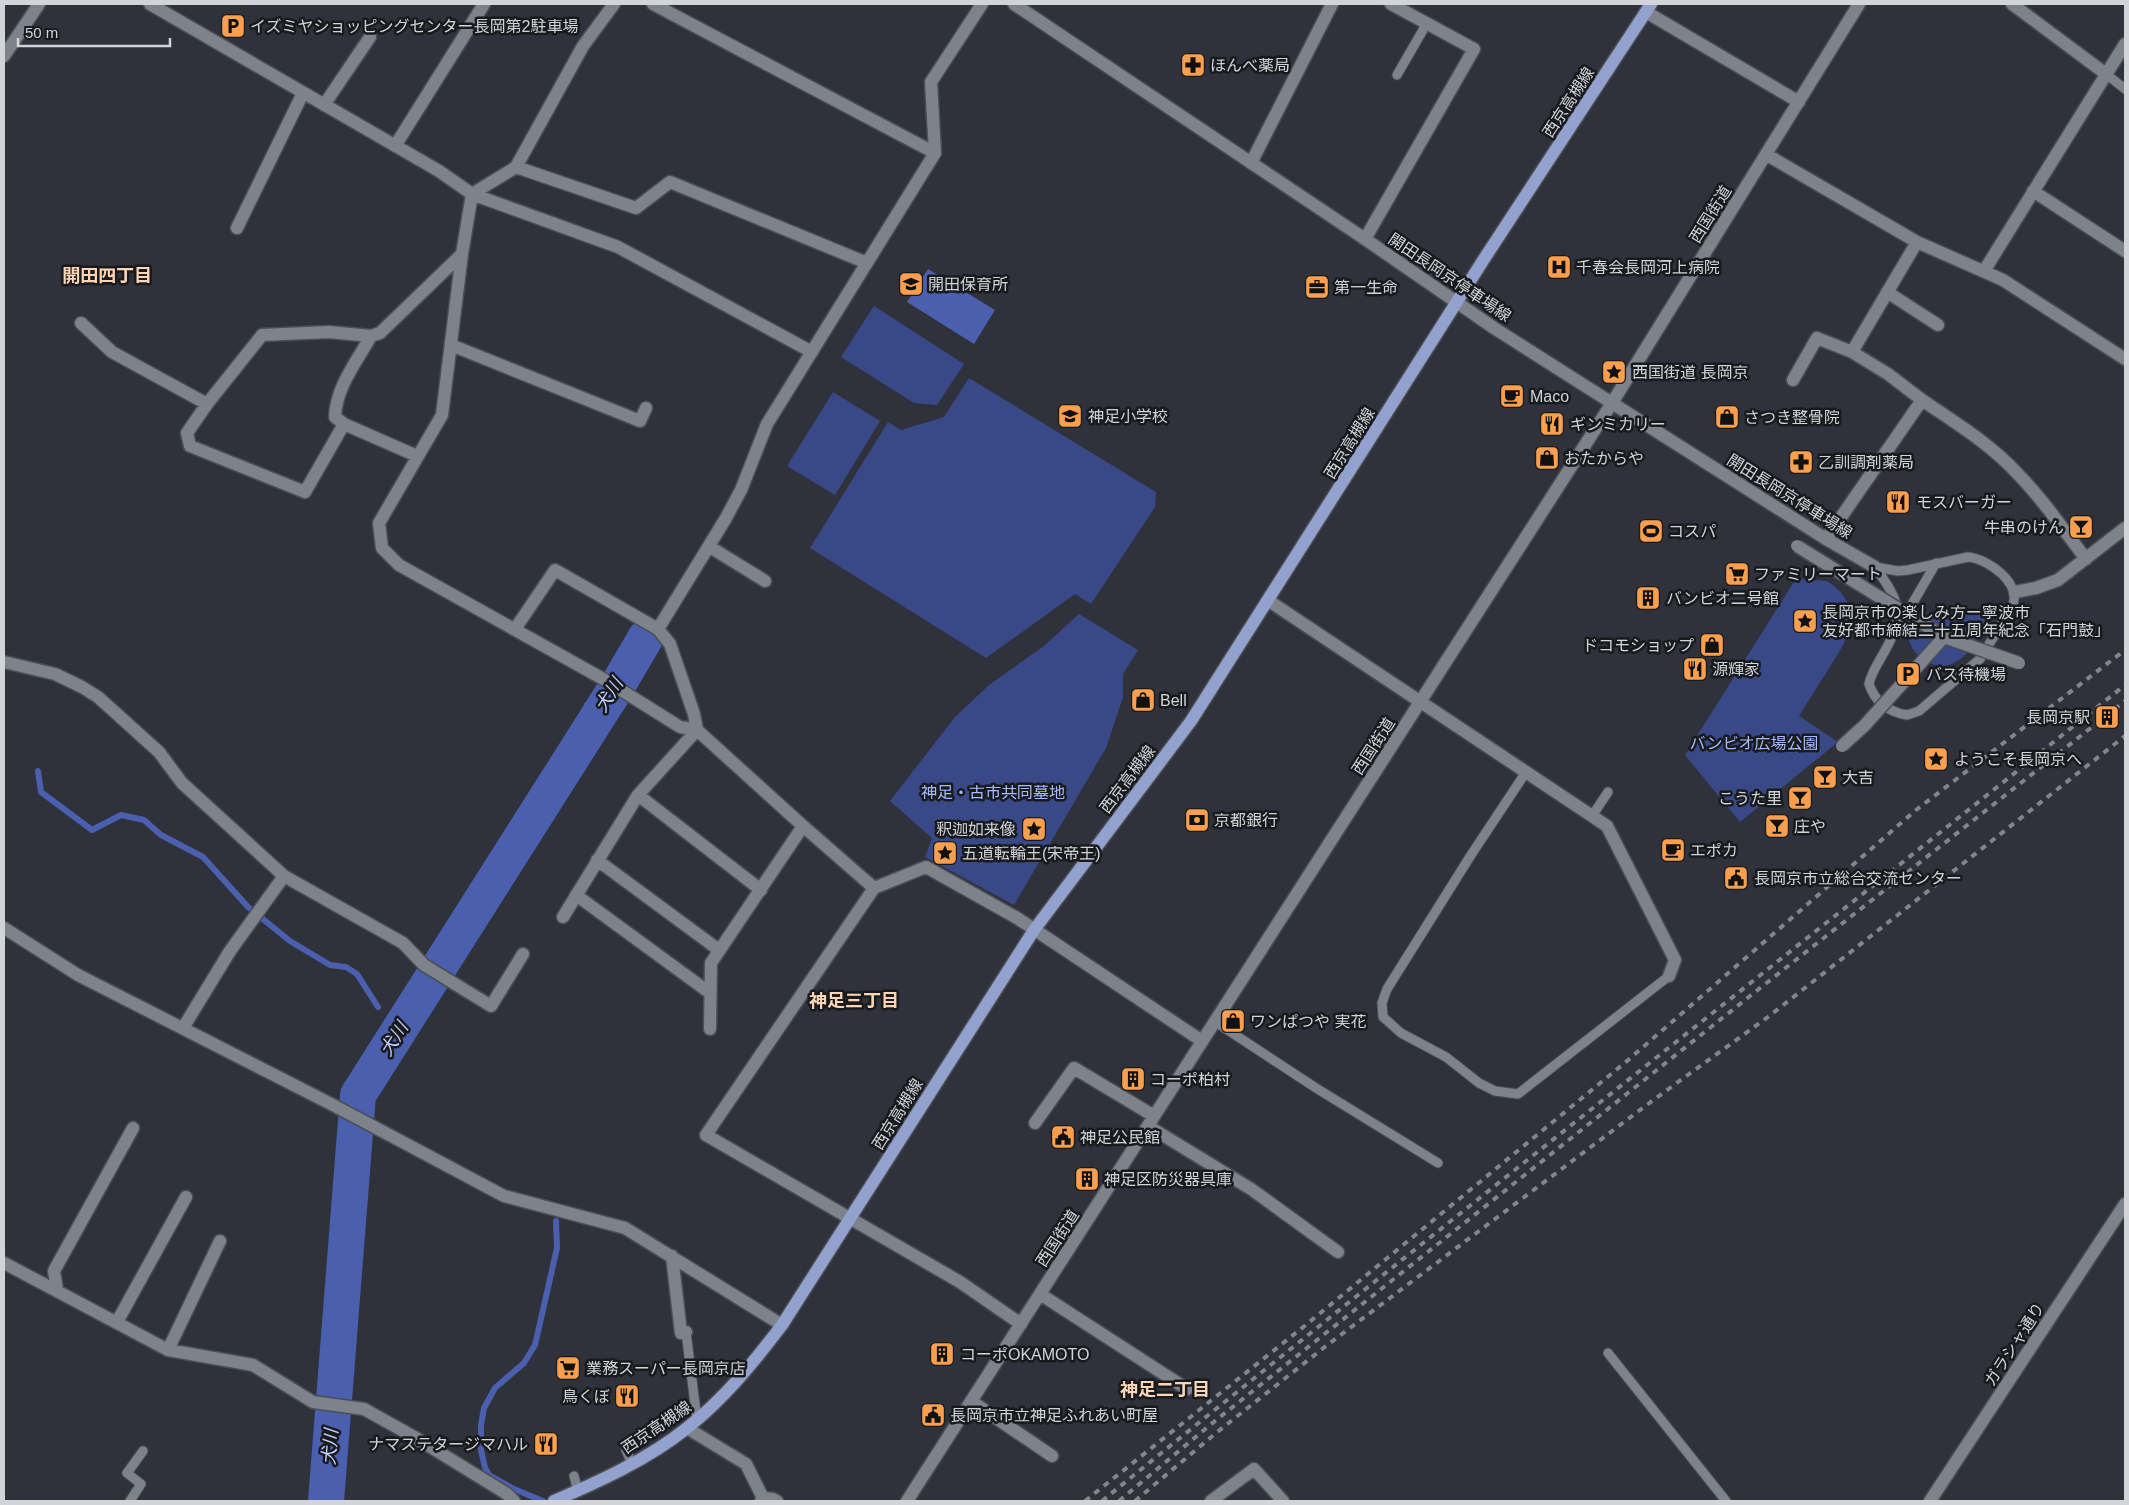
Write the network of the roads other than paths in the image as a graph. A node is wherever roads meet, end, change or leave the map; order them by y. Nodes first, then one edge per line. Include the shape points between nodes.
1 (40, 4) edge
2 (150, 4) edge
3 (484, 4) edge
4 (614, 4) edge
5 (653, 4) edge
6 (982, 4) edge
7 (1332, 4) edge
8 (1391, 4) edge
9 (1860, 4) edge
10 (2012, 4) edge
11 (1022, 6) edge
12 (1648, 8) edge
13 (1427, 23) junction
14 (370, 37) dead end
15 (2125, 44) edge
16 (4, 56) edge
17 (2106, 74) junction
18 (1398, 75) dead end
19 (2125, 89) edge
20 (302, 92) junction
21 (1799, 102) junction
22 (324, 105) junction
23 (395, 146) junction
24 (935, 153) junction
25 (1767, 154) junction
26 (1251, 163) junction
27 (516, 167) junction
28 (2033, 191) junction
29 (472, 194) junction
30 (237, 228) dead end
31 (1365, 239) junction
32 (1917, 242) junction
33 (2125, 251) edge
34 (462, 254) junction
35 (867, 263) junction
36 (1984, 272) junction
37 (1887, 292) junction
38 (1457, 302) junction
39 (80, 323) dead end
40 (1938, 325) dead end
41 (371, 336) junction
42 (451, 345) junction
43 (812, 352) junction
44 (1852, 352) junction
45 (2125, 359) edge
46 (1793, 380) dead end
47 (1922, 400) junction
48 (1612, 403) junction
49 (207, 404) junction
50 (646, 408) dead end
51 (344, 424) junction
52 (418, 456) junction
53 (2125, 528) edge
54 (1826, 539) junction
55 (1797, 546) dead end
56 (710, 547) junction
57 (2086, 559) junction
58 (1936, 563) junction
59 (1875, 566) junction
60 (765, 582) dead end
61 (2015, 592) junction
62 (1269, 601) junction
63 (515, 629) junction
64 (658, 629) junction
65 (1894, 635) junction
66 (1944, 637) junction
67 (4, 662) edge
68 (2018, 663) dead end
69 (1420, 702) junction
70 (696, 730) junction
71 (1842, 746) dead end
72 (1526, 772) junction
73 (1608, 792) dead end
74 (638, 796) junction
75 (1592, 816) junction
76 (803, 826) junction
77 (597, 860) junction
78 (284, 876) junction
79 (874, 888) junction
80 (761, 890) junction
81 (576, 895) junction
82 (563, 917) dead end
83 (4, 928) edge
84 (1034, 930) junction
85 (719, 950) junction
86 (523, 954) dead end
87 (1669, 976) joint
88 (710, 994) junction
89 (1214, 1021) junction
90 (183, 1028) junction
91 (710, 1029) dead end
92 (1202, 1041) junction
93 (1151, 1121) junction
94 (1034, 1123) dead end
95 (133, 1128) dead end
96 (1438, 1163) dead end
97 (186, 1197) dead end
98 (2125, 1204) edge
99 (850, 1220) junction
100 (220, 1241) dead end
101 (1338, 1252) dead end
102 (672, 1256) junction
103 (4, 1263) edge
104 (57, 1290) junction
105 (1040, 1294) junction
106 (117, 1322) junction
107 (782, 1324) junction
108 (1021, 1324) junction
109 (686, 1332) joint
110 (168, 1350) junction
111 (1608, 1353) dead end
112 (1187, 1389) dead end
113 (971, 1401) junction
114 (697, 1420) junction
115 (687, 1428) junction
116 (626, 1450) dead end
117 (143, 1451) dead end
118 (1052, 1456) dead end
119 (632, 1464) junction
120 (574, 1476) dead end
121 (578, 1491) junction
122 (762, 1500) edge
123 (130, 1501) edge
124 (514, 1501) edge
125 (554, 1501) edge
126 (777, 1501) edge
127 (907, 1501) edge
128 (1211, 1501) edge
129 (1283, 1501) edge
130 (1726, 1501) edge
131 (1930, 1501) edge

1 - 16 street
2 - 20 street
3 - 23 street
4 - 27 street via 583,46
5 - 24 street
6 - 24 street via 931,82
7 - 26 street
8 - 13 street
9 - 21 street, 西国街道
10 - 17 street
11 - 26 street, 開田長岡京停車場線
12 - 21 street
12 - 38 main road, 西京高槻線
13 - 18 lane via 1415,35
13 - 31 street via 1474,49
14 - 22 street
15 - 17 street
17 - 19 lane
17 - 28 street
20 - 22 street
20 - 30 street
21 - 25 street, 西国街道
22 - 23 street
23 - 29 street
24 - 35 street
25 - 32 street
25 - 48 street, 西国街道
26 - 31 street, 開田長岡京停車場線
27 - 29 street
27 - 35 street via 636,208 670,182
28 - 33 street
28 - 36 street
29 - 34 street
29 - 43 street via 618,247
31 - 38 street, 開田長岡京停車場線
32 - 36 street
32 - 37 street
34 - 41 street via 380,333
34 - 42 street
35 - 43 street
36 - 45 street via 2003,280
37 - 40 street
37 - 44 street
38 - 48 street, 開田長岡京停車場線
38 - 62 main road, 西京高槻線
39 - 49 street via 112,352
41 - 49 street via 329,332 262,335
41 - 51 street via 335,404 335,417
42 - 50 street via 640,422
42 - 52 street via 442,414
43 - 56 street via 767,424 741,490
44 - 46 street via 1817,338
44 - 47 street
47 - 54 street
47 - 57 street via 2015,470
48 - 54 street, 開田長岡京停車場線
48 - 69 street, 西国街道
49 - 51 street via 187,433 190,446 305,492
51 - 52 street
52 - 63 street via 379,523 382,548 399,565
53 - 57 street
54 - 59 street, 開田長岡京停車場線
55 - 66 street, bridge
56 - 60 street
56 - 64 street
57 - 61 street via 2058,580
58 - 59 lane via 1903,570
58 - 61 lane via 1968,557 1981,560 2010,582
58 - 65 lane
59 - 65 lane via 1890,587 1897,606
61 - 65 lane via 2012,606 1980,659 1913,714 1901,714 1886,707 1876,698 1869,684
62 - 69 street
62 - 84 main road, 西京高槻線 via 1191,721
63 - 64 street via 555,570
63 - 70 street via 680,727
64 - 70 street via 670,644 694,714
66 - 68 street, bridge
66 - 71 street, bridge via 1865,726
67 - 78 street via 55,674 98,698 159,752 182,783
69 - 72 street
69 - 89 street, 西国街道
70 - 74 street
70 - 76 street
72 - 75 street
72 - 87 lane via 1387,989 1382,1003 1383,1017 1401,1034 1446,1057 1478,1083 1495,1091 1518,1094
73 - 75 lane
74 - 77 street
74 - 80 street
75 - 87 street via 1607,826 1675,960
76 - 79 street
76 - 80 street
77 - 81 street
77 - 85 street
78 - 86 street via 403,943 424,965 492,1006
78 - 90 street via 230,951
79 - 84 street via 926,867
79 - 99 street via 706,1136
80 - 85 street
81 - 82 street
81 - 88 street
83 - 90 street via 78,976
84 - 92 street
84 - 99 main road, 西京高槻線
85 - 88 street via 711,963
88 - 91 street
89 - 92 street, 西国街道
89 - 96 lane
90 - 102 street via 504,1196 626,1228
92 - 93 street, 西国街道
93 - 94 street via 1074,1068
93 - 101 street via 1251,1188
93 - 105 street, 西国街道
95 - 104 street via 54,1271
97 - 106 street
98 - 131 street, ガラシャ通り
99 - 107 main road, 西京高槻線
99 - 108 street via 960,1282
100 - 110 street
102 - 107 street
102 - 109 street via 681,1332
103 - 104 street
104 - 106 street
105 - 108 street, 西国街道
105 - 112 street
106 - 110 street
107 - 114 main road, 西京高槻線 via 738,1380
108 - 113 street, 西国街道
109 - 114 lane
110 - 124 street via 253,1364 313,1402 364,1409
111 - 130 lane
113 - 118 street
113 - 127 street, 西国街道
114 - 115 main road, 西京高槻線
115 - 119 main road, 西京高槻線
115 - 122 street via 746,1464
116 - 119 lane
117 - 123 lane via 127,1473 141,1484
119 - 121 main road, 西京高槻線
120 - 121 lane
121 - 125 main road, 西京高槻線
122 - 126 street
128 - 129 street via 1254,1469

